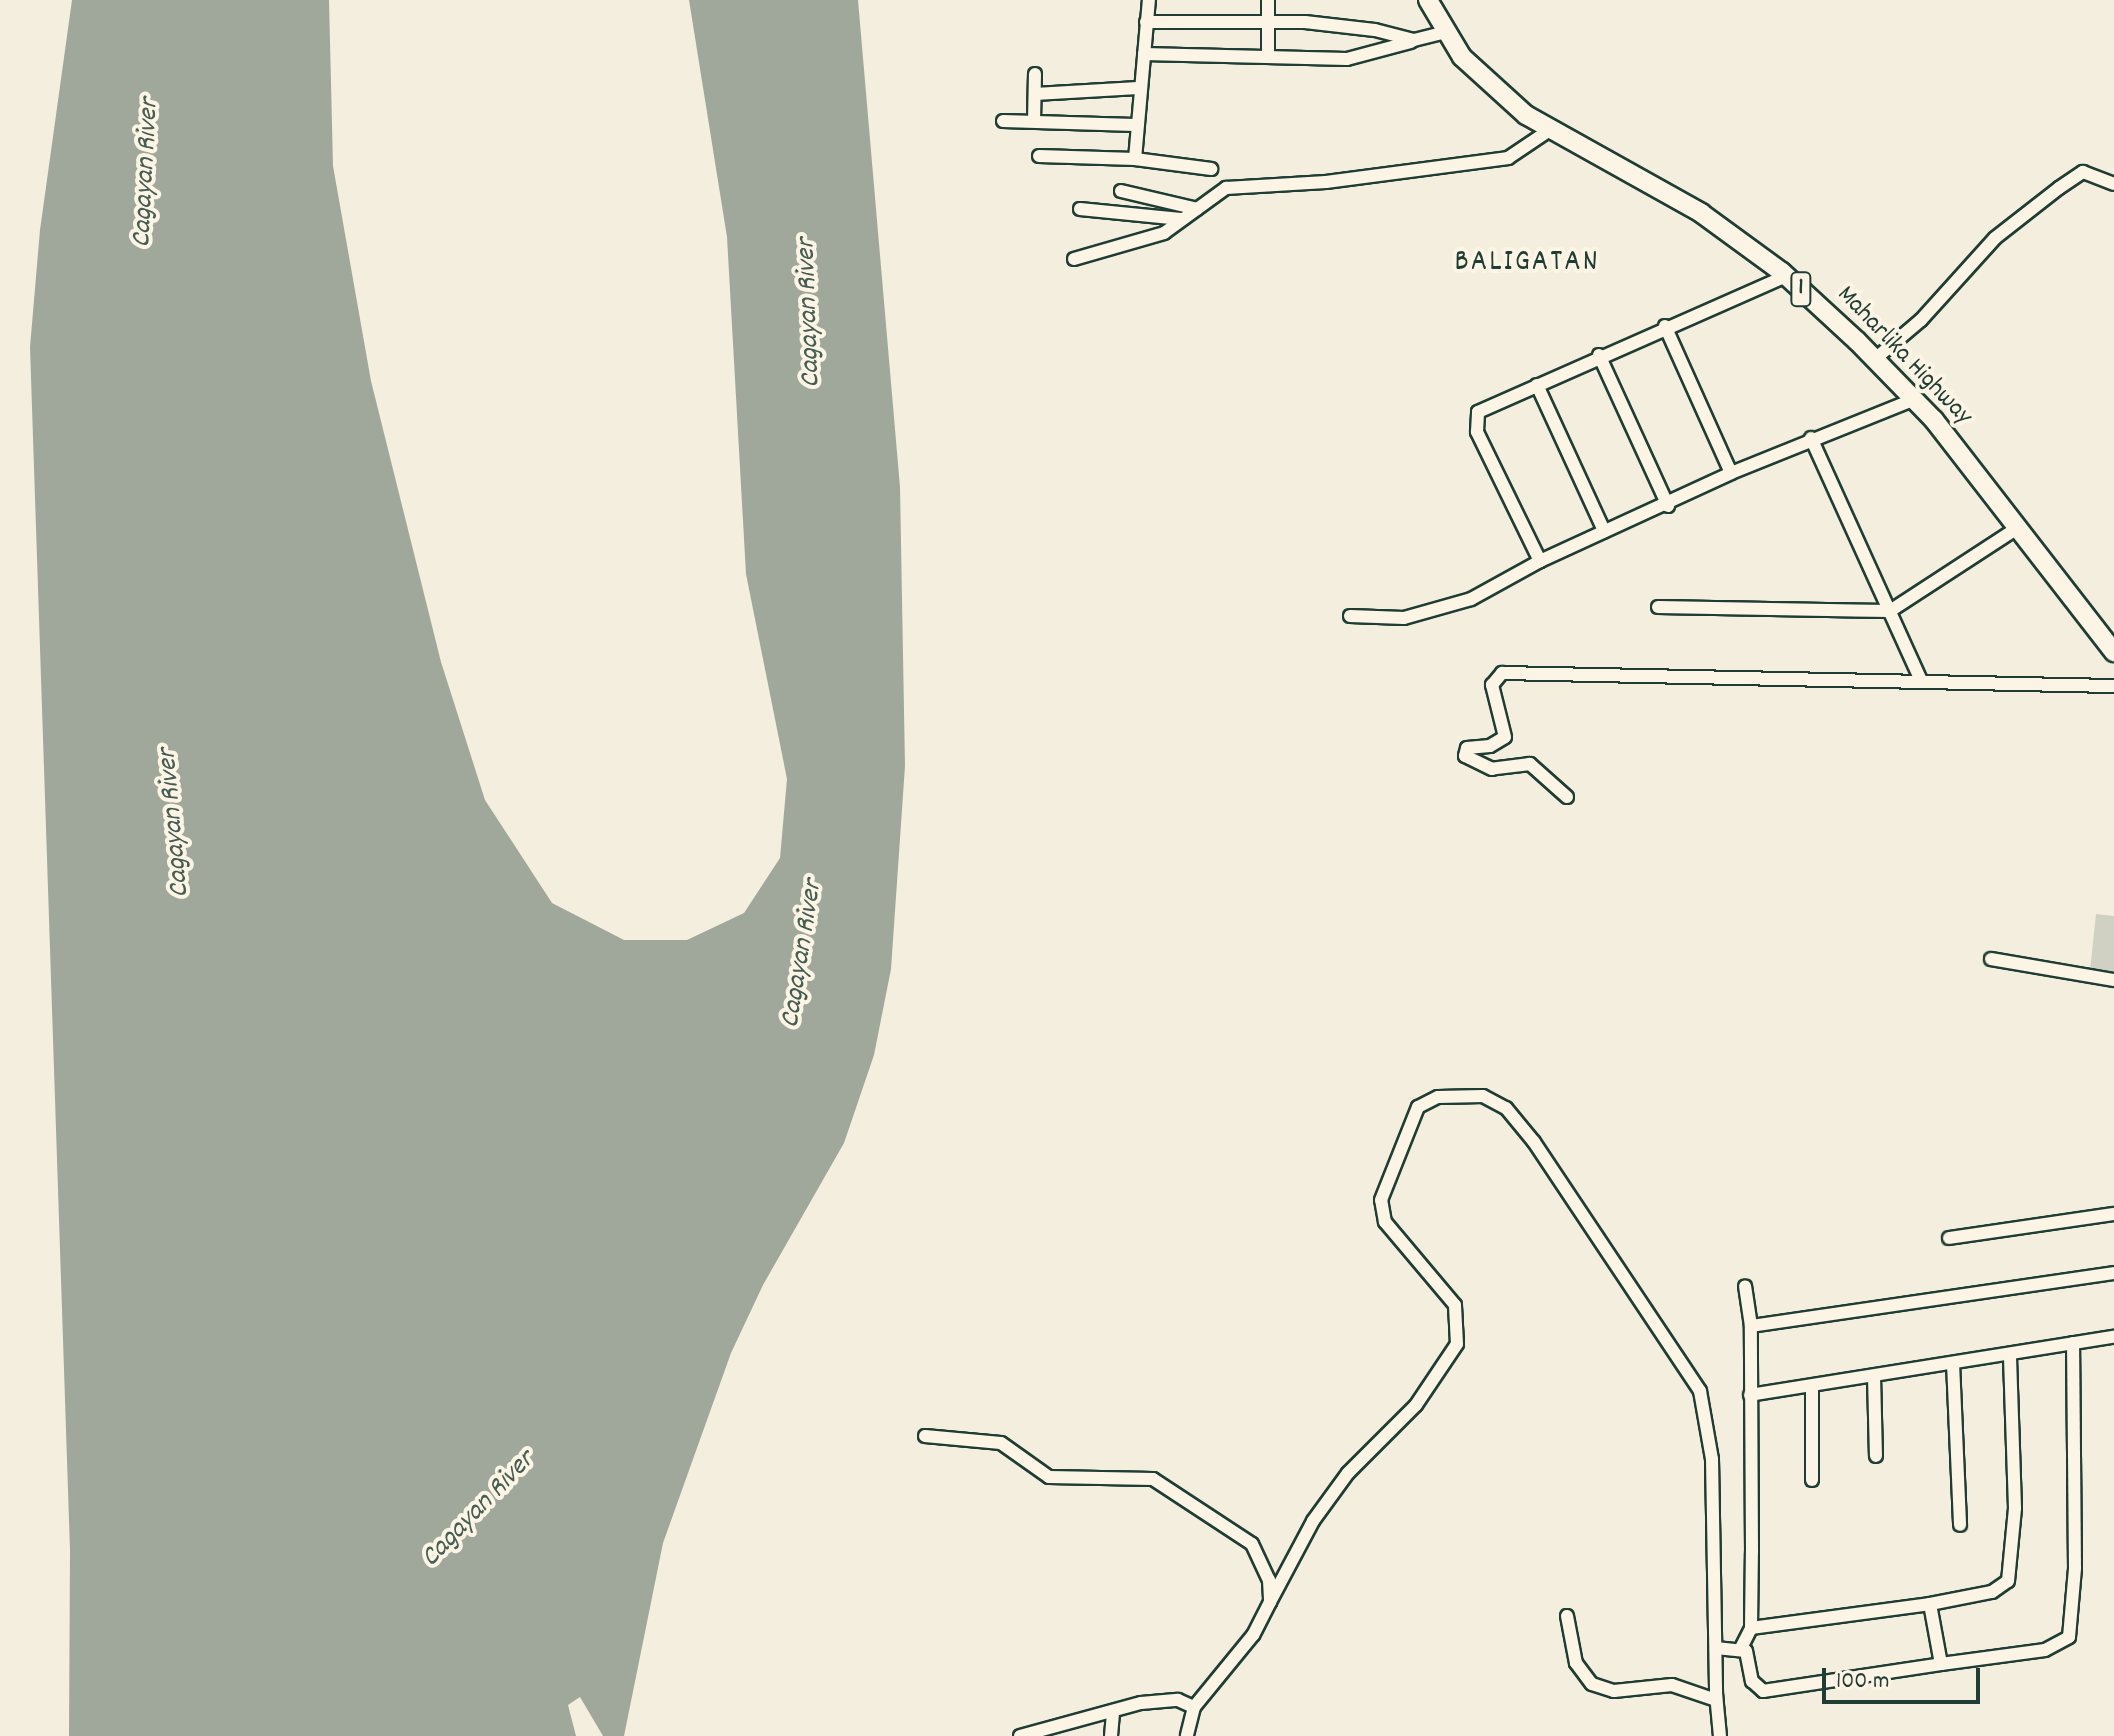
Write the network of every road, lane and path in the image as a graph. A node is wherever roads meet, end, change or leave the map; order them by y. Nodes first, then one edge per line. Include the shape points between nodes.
1 (1149, 0) edge
2 (1268, 0) edge
3 (1428, 0) edge
4 (1146, 22) junction
5 (1268, 23) junction
6 (1445, 32) junction
7 (1414, 40) junction
8 (1144, 54) junction
9 (1268, 55) junction
10 (1035, 74) dead end
11 (1138, 88) junction
12 (1035, 94) junction
13 (1003, 121) dead end
14 (1034, 121) junction
15 (1135, 125) junction
16 (1548, 131) junction
17 (1039, 156) dead end
18 (1135, 159) junction
19 (1211, 169) dead end
20 (2114, 185) edge
21 (1121, 191) dead end
22 (1080, 209) dead end
23 (1197, 209) junction
24 (1181, 219) junction
25 (1074, 259) dead end
26 (1787, 276) junction
27 (1665, 326) junction
28 (1599, 355) junction
29 (1875, 359) junction
30 (1537, 385) junction
31 (1915, 399) junction
32 (1811, 438) junction
33 (1731, 473) junction
34 (1668, 506) junction
35 (2019, 527) junction
36 (1604, 531) junction
37 (1540, 561) junction
38 (1658, 607) dead end
39 (1890, 611) junction
40 (1350, 616) dead end
41 (2114, 652) edge
42 (1921, 680) junction
43 (2114, 686) edge
44 (1567, 797) dead end
45 (1991, 959) dead end
46 (2114, 980) edge
47 (2114, 1214) edge
48 (1949, 1238) dead end
49 (2114, 1273) edge
50 (1745, 1286) dead end
51 (1751, 1326) junction
52 (2114, 1337) edge
53 (2073, 1343) junction
54 (2010, 1355) junction
55 (1953, 1363) junction
56 (1874, 1376) junction
57 (1812, 1386) junction
58 (1750, 1395) junction
59 (925, 1436) dead end
60 (1876, 1456) dead end
61 (1812, 1480) dead end
62 (1960, 1525) dead end
63 (1270, 1602) junction
64 (1930, 1604) junction
65 (1567, 1616) dead end
66 (1751, 1628) junction
67 (1716, 1648) junction
68 (1741, 1648) junction
69 (1941, 1664) junction
70 (1716, 1700) junction
71 (1194, 1707) junction
72 (1113, 1711) junction
73 (1023, 1736) edge
74 (1111, 1736) edge
75 (1187, 1736) edge
76 (1720, 1736) edge

1 - 4 street
2 - 5 street
3 - 6 highway, Maharlika Highway / 1
4 - 5 street
4 - 8 street
5 - 7 street via 1375,30
5 - 9 street
6 - 7 street
6 - 16 highway, Maharlika Highway / 1 via 1462,57
7 - 9 street via 1364,58
8 - 9 street
8 - 11 street
10 - 12 street
11 - 12 street
11 - 15 street
12 - 14 street
13 - 14 street
14 - 15 street
15 - 18 street
16 - 23 street via 1508,158 1326,182 1236,186
16 - 26 highway, Maharlika Highway / 1 via 1701,213
17 - 18 street
18 - 19 street
20 - 29 street via 2099,174 2083,172 2059,188 1995,238 1921,320
21 - 23 street
22 - 24 street
23 - 24 street
24 - 25 street via 1164,233
26 - 27 street
26 - 29 highway, Maharlika Highway / 1
27 - 28 street
27 - 33 street
28 - 30 street
28 - 34 street
29 - 31 highway, Maharlika Highway / 1
30 - 36 street
30 - 37 street via 1478,412 1475,424
31 - 32 street
31 - 35 highway, Maharlika Highway / 1
32 - 33 street
32 - 39 street
33 - 34 street
34 - 36 street
35 - 39 street
35 - 41 highway, Maharlika Highway / 1
36 - 37 street
37 - 40 street via 1471,599 1429,613 1388,620
38 - 39 street
39 - 42 street
42 - 43 street
42 - 44 street via 1767,681 1525,670 1496,677 1492,685 1505,737 1465,749 1465,756 1492,769 1530,764
45 - 46 street
47 - 48 street
49 - 51 street
50 - 51 street
51 - 58 street
52 - 53 street
53 - 54 street
53 - 69 street via 2075,1568 2069,1637 2045,1650
54 - 55 street
54 - 64 street via 2015,1508 2008,1581 1992,1592
55 - 56 street
55 - 62 street
56 - 57 street
56 - 60 street
57 - 58 street
57 - 61 street
58 - 66 street
59 - 63 street via 1001,1443 1043,1476 1153,1479 1252,1544 1269,1580
63 - 67 street via 1331,1497 1416,1405 1457,1344 1455,1305 1385,1222 1381,1200 1418,1107 1438,1097 1483,1096 1506,1108 1534,1142 1700,1391 1712,1459
63 - 71 street via 1253,1635
64 - 66 street
64 - 69 street
65 - 70 street via 1576,1663 1592,1684 1614,1691 1672,1685
66 - 68 street
67 - 68 street
67 - 70 street
68 - 69 street via 1749,1655 1752,1681 1763,1691
70 - 76 street via 1716,1694
71 - 72 street via 1163,1700
71 - 75 street
72 - 73 street
72 - 74 street

